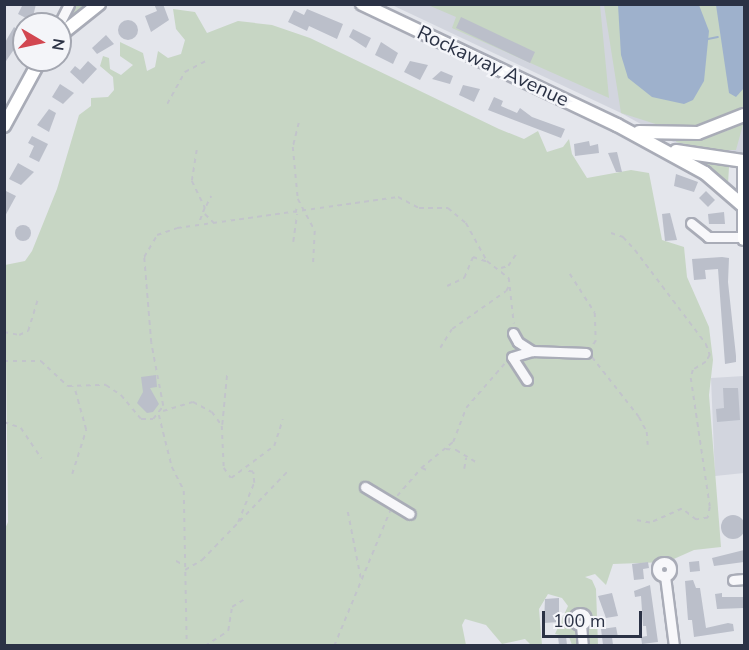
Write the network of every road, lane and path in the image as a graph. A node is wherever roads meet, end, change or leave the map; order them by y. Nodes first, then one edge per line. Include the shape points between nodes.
1 (99, 4) edge
2 (362, 4) edge
3 (72, 25) edge
4 (210, 58) dead end
5 (33, 72) edge
6 (167, 104) dead end
7 (744, 115) edge
8 (299, 123) dead end
9 (4, 126) edge
10 (624, 129) junction
11 (655, 145) junction
12 (197, 150) dead end
13 (744, 162) edge
14 (211, 196) dead end
15 (298, 200) junction
16 (205, 207) junction
17 (743, 209) edge
18 (303, 212) junction
19 (205, 213) junction
20 (296, 213) junction
21 (214, 223) junction
22 (691, 223) dead end
23 (197, 225) junction
24 (611, 233) dead end
25 (744, 238) edge
26 (293, 242) dead end
27 (518, 251) dead end
28 (466, 254) dead end
29 (471, 258) junction
30 (494, 265) junction
31 (508, 266) junction
32 (313, 267) dead end
33 (500, 268) junction
34 (570, 274) dead end
35 (508, 276) junction
36 (510, 283) junction
37 (447, 286) dead end
38 (38, 299) dead end
39 (4, 333) edge
40 (513, 333) joint
41 (440, 348) dead end
42 (532, 351) junction
43 (590, 354) junction
44 (512, 357) junction
45 (4, 361) edge
46 (227, 373) dead end
47 (527, 380) dead end
48 (74, 386) junction
49 (162, 411) junction
50 (159, 415) junction
51 (283, 419) dead end
52 (4, 422) edge
53 (222, 426) junction
54 (648, 445) dead end
55 (445, 449) junction
56 (465, 457) junction
57 (42, 459) dead end
58 (476, 462) dead end
59 (421, 468) junction
60 (464, 469) dead end
61 (245, 471) junction
62 (429, 471) dead end
63 (287, 472) dead end
64 (72, 474) dead end
65 (365, 487) dead end
66 (394, 502) junction
67 (348, 512) dead end
68 (410, 514) dead end
69 (633, 520) dead end
70 (238, 524) junction
71 (176, 561) dead end
72 (185, 565) junction
73 (185, 570) junction
74 (665, 576) dead end
75 (362, 579) junction
76 (744, 579) edge
77 (733, 580) dead end
78 (245, 599) dead end
79 (581, 625) dead end
80 (187, 645) edge
81 (205, 645) edge
82 (334, 645) edge
83 (583, 645) edge
84 (674, 645) edge

1 - 3 main road
2 - 10 main road, Rockaway Avenue
4 - 6 path via 185,72
5 - 9 main road
7 - 10 main road, Rockaway Avenue via 698,133 651,134
8 - 15 path via 293,147
10 - 11 main road, Rockaway Avenue
11 - 13 main road, Rockaway Avenue via 689,155
11 - 17 main road, Rockaway Avenue via 705,173
12 - 16 path via 192,181
13 - 17 main road
14 - 16 path
15 - 18 path
15 - 20 path
16 - 19 path
17 - 25 main road
18 - 20 path
18 - 30 path via 398,197 419,208 448,208 466,223 487,261
18 - 32 path via 315,231
19 - 21 path
19 - 23 path
20 - 21 path
20 - 26 path
21 - 23 path
22 - 25 street via 708,237
23 - 49 path via 157,235 144,257
24 - 69 path via 623,237 635,250 706,344 710,355 693,370 691,378 708,489 708,518 696,520 682,509 650,523
27 - 31 path
28 - 29 path
29 - 30 path
29 - 37 path via 464,278
30 - 33 path
31 - 33 path
31 - 35 path
33 - 35 path
34 - 43 path via 595,313 596,341
35 - 36 path
36 - 40 path
36 - 41 path via 506,291 456,325
38 - 39 path via 28,331 19,335
40 - 42 street via 518,342
42 - 43 street
42 - 44 street
43 - 54 path via 639,417 647,432
44 - 47 street
44 - 55 path via 466,408 457,436
45 - 48 path via 41,361 61,382
46 - 53 path
48 - 50 path via 106,385 121,395 141,419
48 - 64 path via 86,430
49 - 50 path
49 - 53 path via 199,402
50 - 72 path via 172,467 184,491
51 - 61 path via 274,446
52 - 57 path via 21,428
53 - 61 path via 225,473 231,478
55 - 56 path via 456,450
55 - 59 path
56 - 58 path
56 - 60 path
59 - 62 path
59 - 66 path
61 - 70 path via 253,472 254,483
63 - 70 path
65 - 66 street
66 - 68 street
66 - 75 path
67 - 75 path
70 - 73 path via 212,545 202,560
71 - 72 path
72 - 73 path
73 - 80 path
74 - 84 street
75 - 82 path
76 - 77 street
78 - 81 path via 232,607 228,631
79 - 83 street

